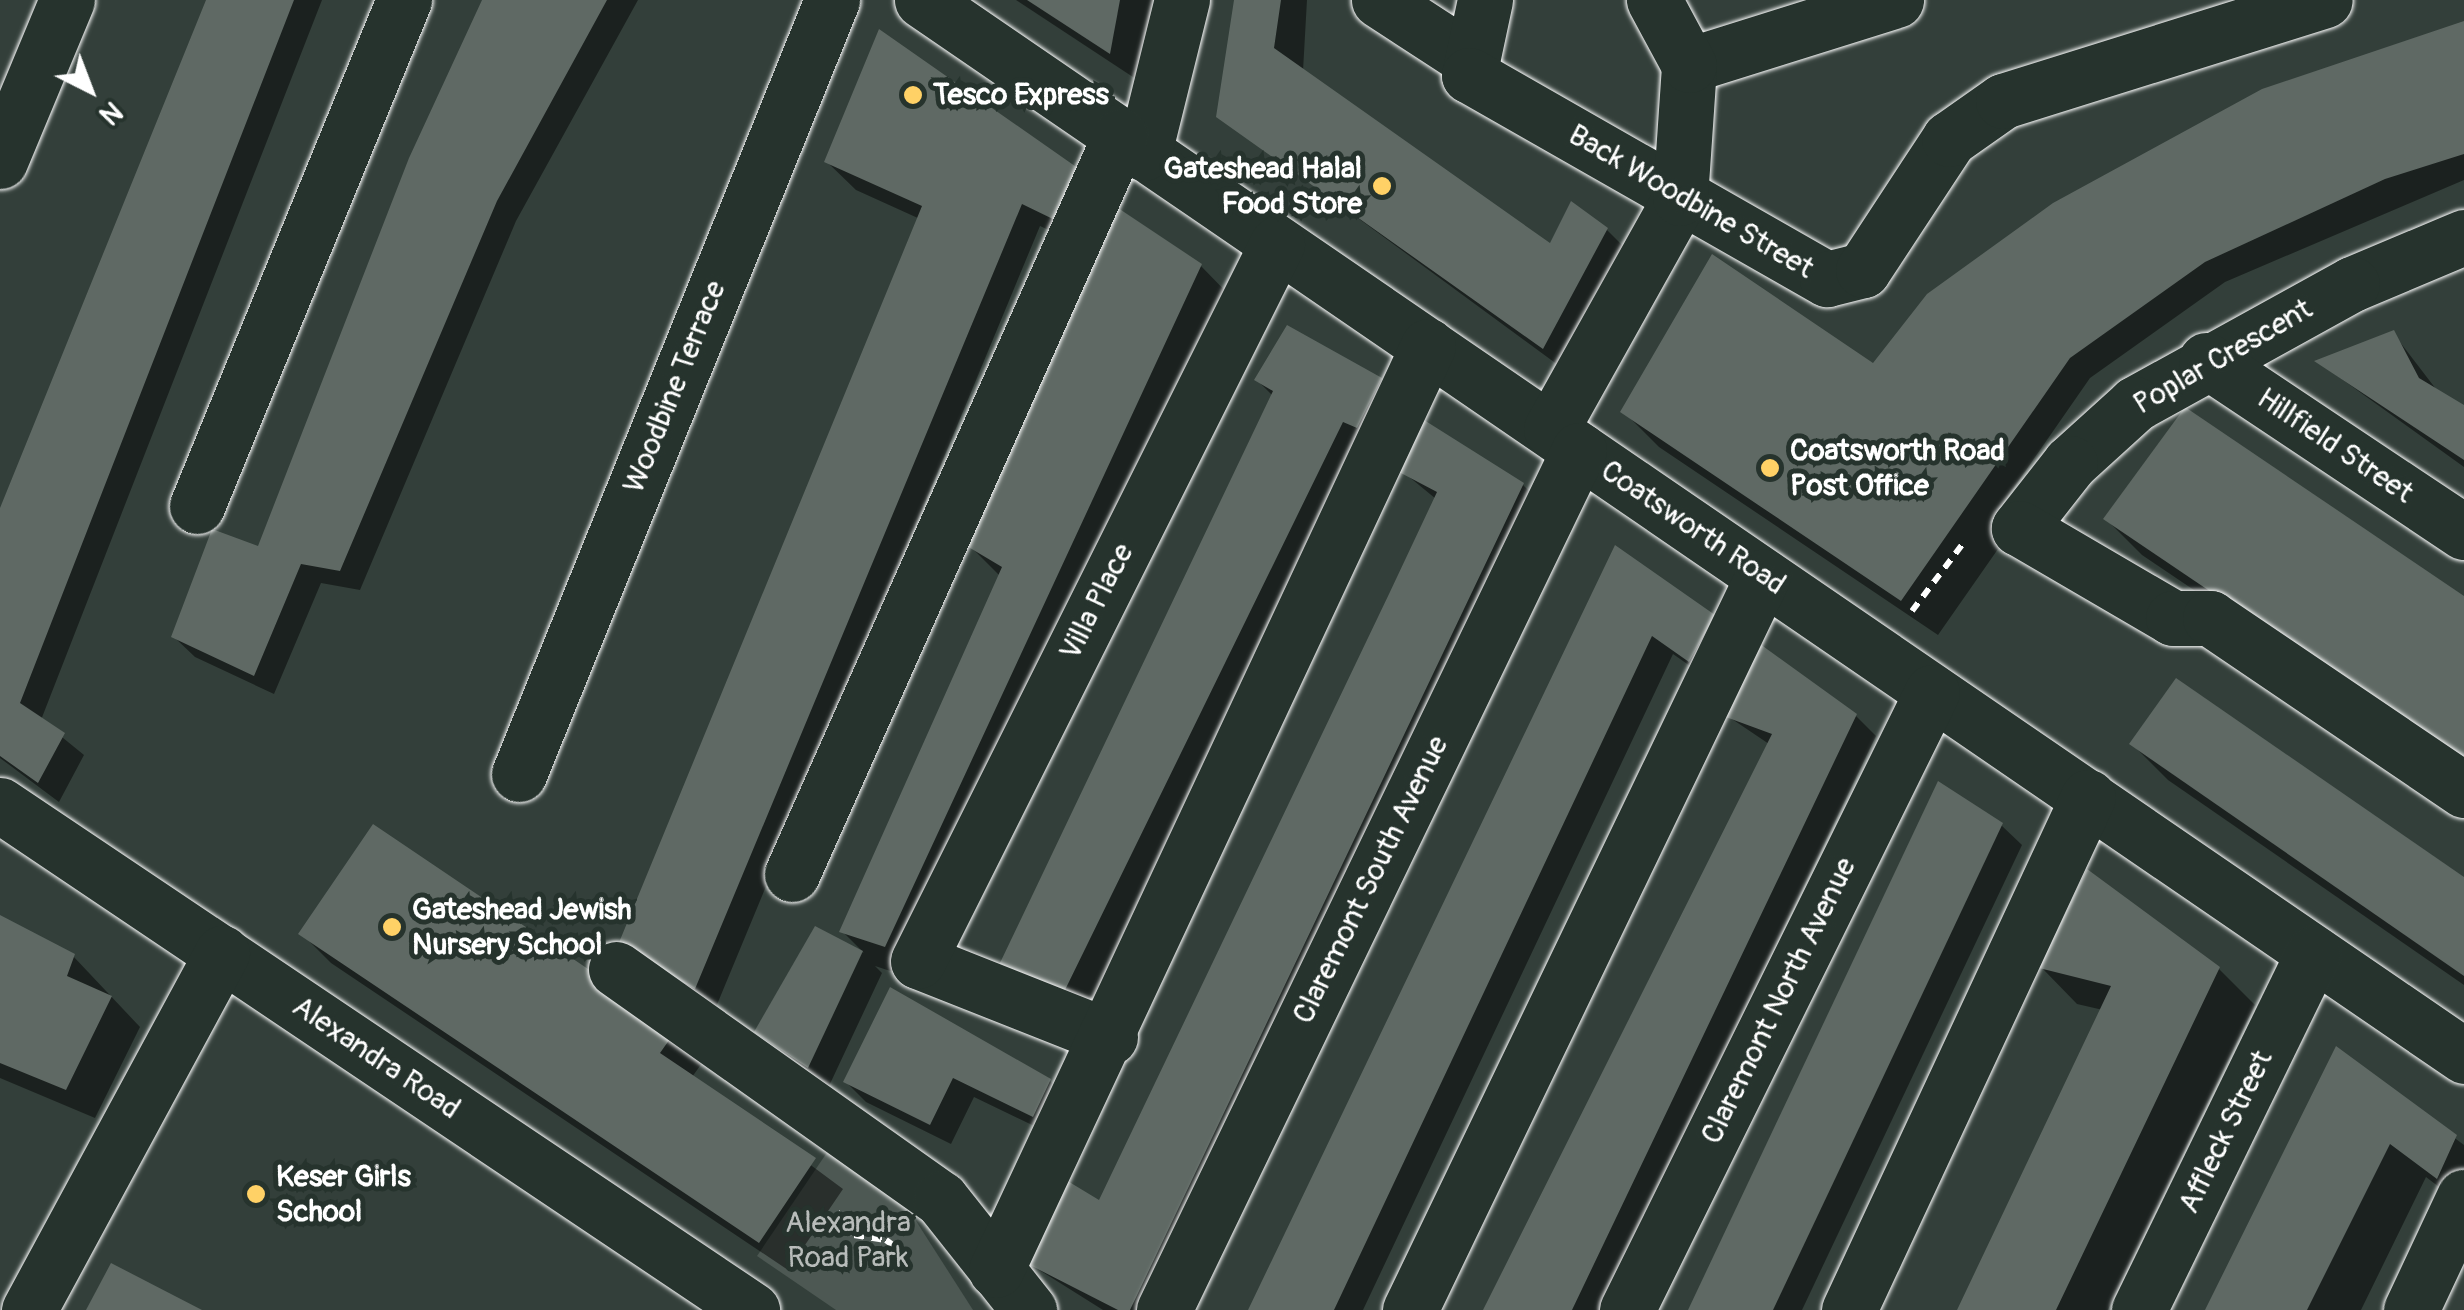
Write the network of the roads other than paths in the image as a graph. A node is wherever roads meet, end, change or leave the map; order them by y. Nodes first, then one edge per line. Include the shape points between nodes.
1 (67, 0) edge
2 (404, 0) edge
3 (832, 0) edge
4 (922, 0) edge
5 (1182, 0) edge
6 (1379, 0) edge
7 (1485, 0) edge
8 (1654, 0) edge
9 (1896, 0) edge
10 (2325, 0) edge
11 (1471, 60) junction
12 (1689, 65) junction
13 (1132, 144) junction
14 (0, 162) edge
15 (1680, 198) junction
16 (2464, 237) edge
17 (1276, 244) junction
18 (1428, 346) junction
19 (2206, 360) junction
20 (1565, 440) junction
21 (197, 506) dead end
22 (2464, 532) edge
23 (1763, 576) junction
24 (1932, 692) junction
25 (518, 774) dead end
26 (2464, 790) edge
27 (2088, 797) junction
28 (0, 805) edge
29 (792, 874) dead end
30 (222, 953) junction
31 (2313, 954) junction
32 (616, 969) dead end
33 (1110, 1037) junction
34 (2464, 1056) edge
35 (2464, 1197) edge
36 (1013, 1290) edge
37 (28, 1310) edge
38 (752, 1310) edge
39 (1164, 1310) edge
40 (1410, 1310) edge
41 (1627, 1310) edge
42 (1849, 1310) edge
43 (2140, 1310) edge
44 (2412, 1310) edge

1 - 14 street
2 - 21 street
3 - 25 street, Woodbine Terrace
4 - 13 street, Coatsworth Road
5 - 13 street
6 - 11 street
7 - 11 street
8 - 12 street
9 - 12 street
10 - 15 street, Back Woodbine Street via 2003,100 1949,139 1863,270 1826,279
11 - 15 street, Back Woodbine Street via 1469,75
12 - 15 street
13 - 17 street, Coatsworth Road
13 - 29 street
15 - 20 street, Claremont South Avenue
16 - 19 street, Poplar Crescent
17 - 18 street, Coatsworth Road
17 - 33 street, Villa Place via 918,961
18 - 20 street, Coatsworth Road
18 - 33 street
19 - 22 street, Hillfield Street
19 - 26 street, Poplar Crescent via 2099,433 2020,528 2173,618 2210,618
20 - 23 street, Coatsworth Road
20 - 39 street, Claremont South Avenue
23 - 24 street, Coatsworth Road
23 - 40 street
24 - 27 street, Coatsworth Road
24 - 41 street, Claremont North Avenue
27 - 31 street, Coatsworth Road
27 - 42 street
28 - 30 street, Alexandra Road
30 - 37 street
30 - 38 street, Alexandra Road
31 - 34 street, Coatsworth Road
31 - 43 street, Affleck Street
32 - 36 street via 942,1199
33 - 36 street
35 - 44 street

